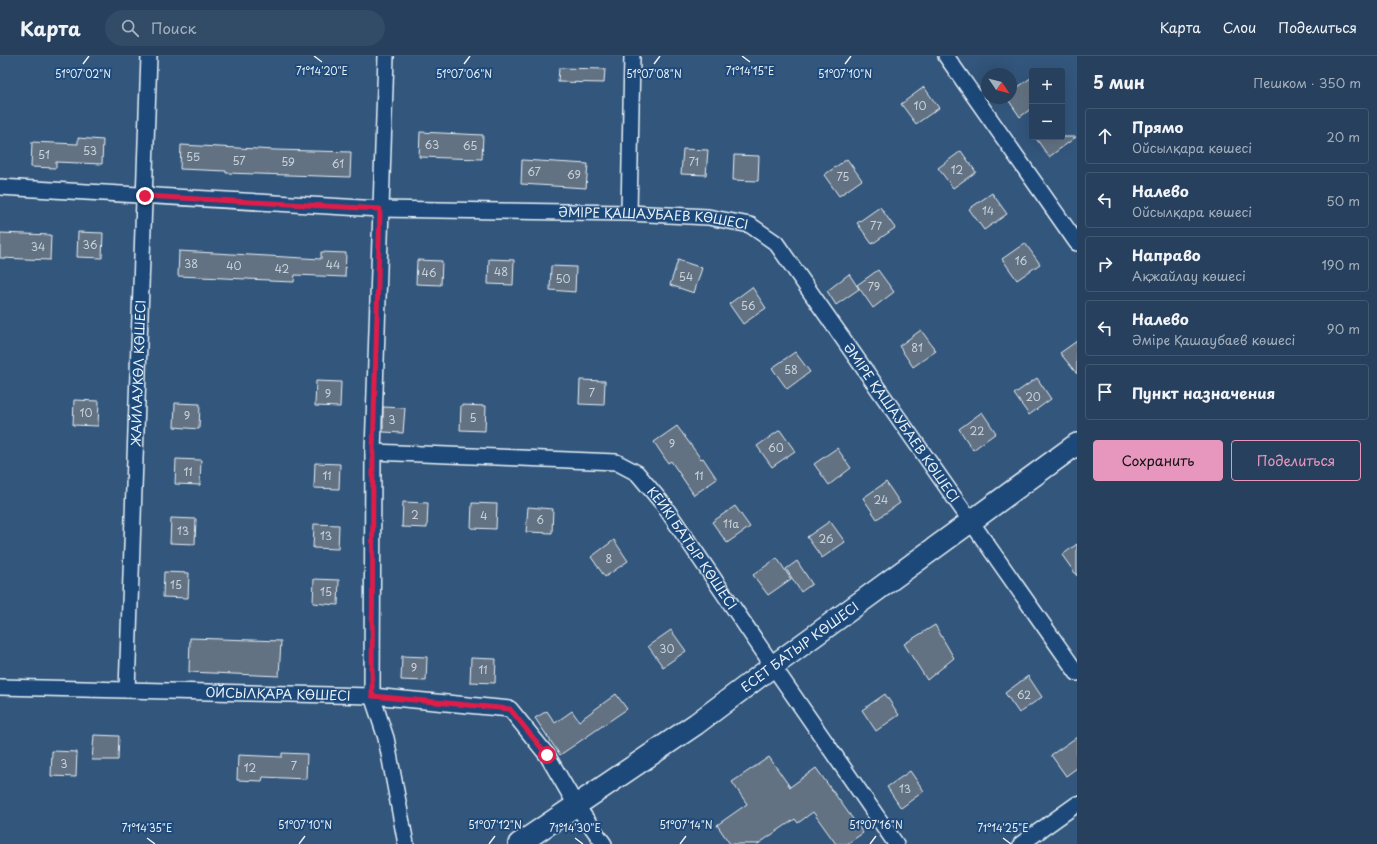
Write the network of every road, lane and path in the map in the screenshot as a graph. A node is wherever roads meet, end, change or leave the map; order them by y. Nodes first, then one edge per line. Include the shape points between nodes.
1 (149, 56) edge
2 (386, 56) edge
3 (632, 56) edge
4 (946, 56) edge
5 (0, 187) edge
6 (145, 196) junction
7 (380, 209) junction
8 (629, 213) junction
9 (1077, 243) edge
10 (1077, 444) edge
11 (373, 452) junction
12 (971, 522) junction
13 (773, 666) junction
14 (1077, 673) edge
15 (0, 687) edge
16 (127, 690) junction
17 (372, 696) junction
18 (1077, 804) edge
19 (576, 805) junction
20 (406, 844) edge
21 (519, 844) edge
22 (604, 844) edge
23 (896, 844) edge
24 (1021, 844) edge

1 - 6 street, ЖАЙЛАУКӨЛ КӨШЕСІ
2 - 7 street
3 - 8 street
4 - 9 street
5 - 6 street, ӘМІРЕ ҚАШАУБАЕВ КӨШЕСІ
6 - 7 street, ӘМІРЕ ҚАШАУБАЕВ КӨШЕСІ
6 - 16 street, ЖАЙЛАУКӨЛ КӨШЕСІ
7 - 8 street, ӘМІРЕ ҚАШАУБАЕВ КӨШЕСІ
7 - 11 street
8 - 12 street, ӘМІРЕ ҚАШАУБАЕВ КӨШЕСІ via 708,217 750,225 776,243
10 - 12 street, ЕСЕТ БАТЫР КӨШЕСІ
11 - 13 street, КЕЙКІ БАТЫР КӨШЕСІ via 616,462 637,472 663,504
11 - 17 street
12 - 13 street, ЕСЕТ БАТЫР КӨШЕСІ
12 - 14 street, ӘМІРЕ ҚАШАУБАЕВ КӨШЕСІ
13 - 19 street, ЕСЕТ БАТЫР КӨШЕСІ via 696,724
13 - 23 street, КЕЙКІ БАТЫР КӨШЕСІ
15 - 16 street, ОЙСЫЛҚАРА КӨШЕСІ
16 - 17 street, ОЙСЫЛҚАРА КӨШЕСІ
17 - 19 street, ОЙСЫЛҚАРА КӨШЕСІ via 510,709 547,755
17 - 20 street via 386,738
18 - 24 street
19 - 21 street, ЕСЕТ БАТЫР КӨШЕСІ
19 - 22 street, ОЙСЫЛҚАРА КӨШЕСІ

